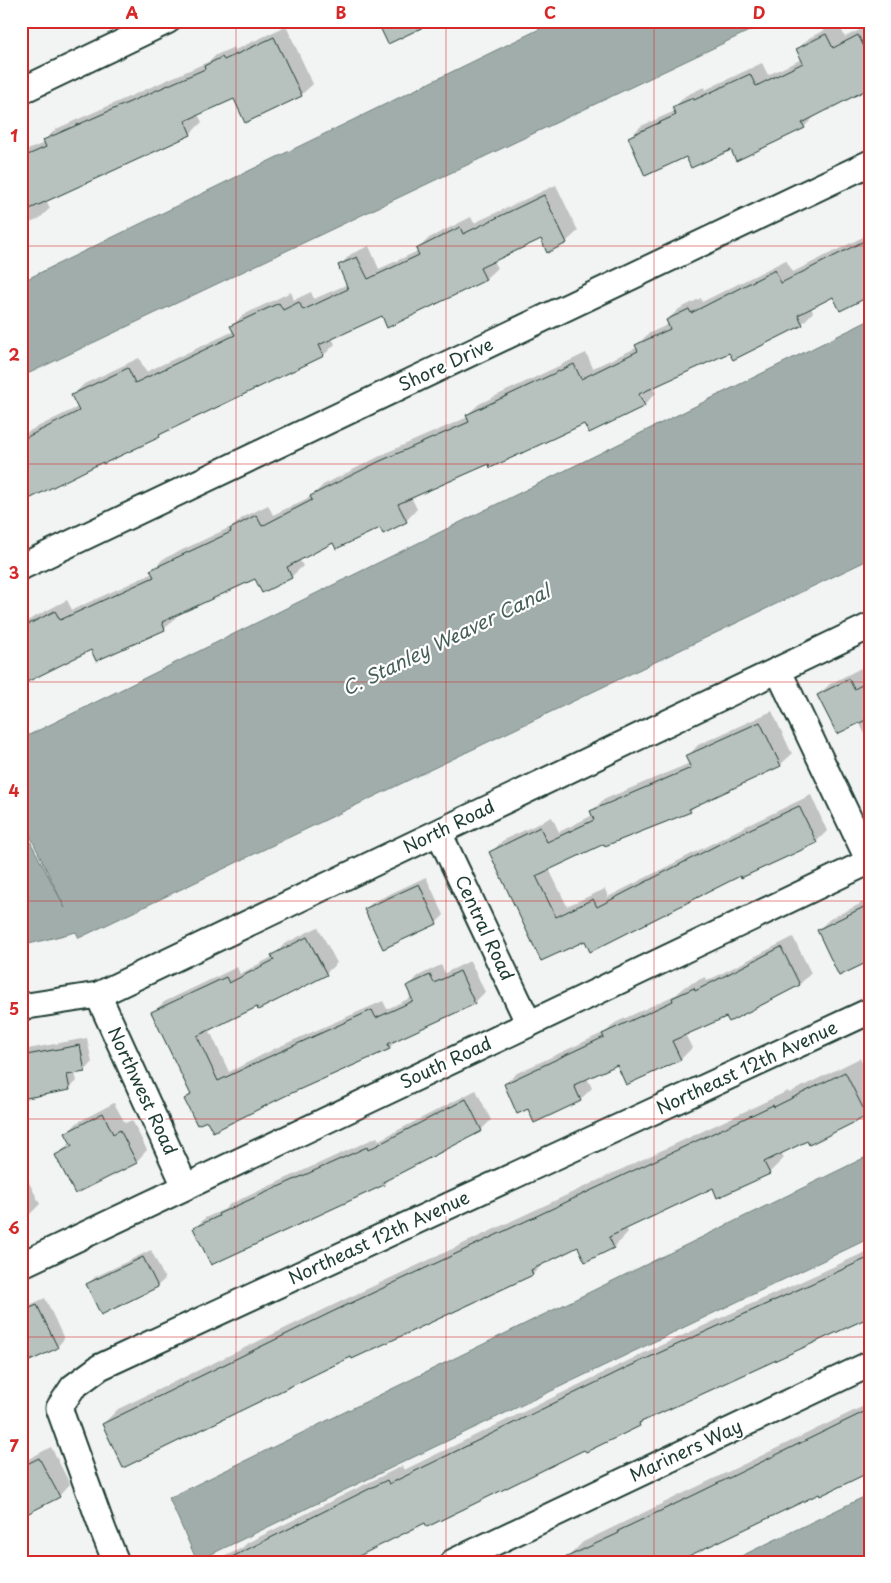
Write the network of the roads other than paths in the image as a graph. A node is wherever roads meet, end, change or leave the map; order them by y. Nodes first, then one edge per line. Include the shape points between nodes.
1 (167, 21) edge
2 (21, 91) edge
3 (870, 163) edge
4 (21, 567) edge
5 (870, 626) edge
6 (778, 670) junction
7 (438, 832) junction
8 (869, 861) edge
9 (98, 995) junction
10 (21, 1007) edge
11 (870, 1011) edge
12 (529, 1024) junction
13 (185, 1186) junction
14 (21, 1265) edge
15 (870, 1364) edge
16 (502, 1550) edge
17 (108, 1559) edge
18 (453, 1562) edge

1 - 2 street
3 - 4 street, Shore Drive
5 - 6 street, North Road
6 - 7 street, North Road
6 - 8 street
7 - 9 street, North Road
7 - 12 street, Central Road
8 - 12 street, South Road
9 - 10 street, North Road
9 - 13 street, Northwest Road
11 - 17 street, Northeast 12th Avenue via 100,1367 73,1387 59,1408
12 - 13 street, South Road
13 - 14 street, South Road
15 - 16 street, Mariners Way
16 - 18 street, Mariners Way

